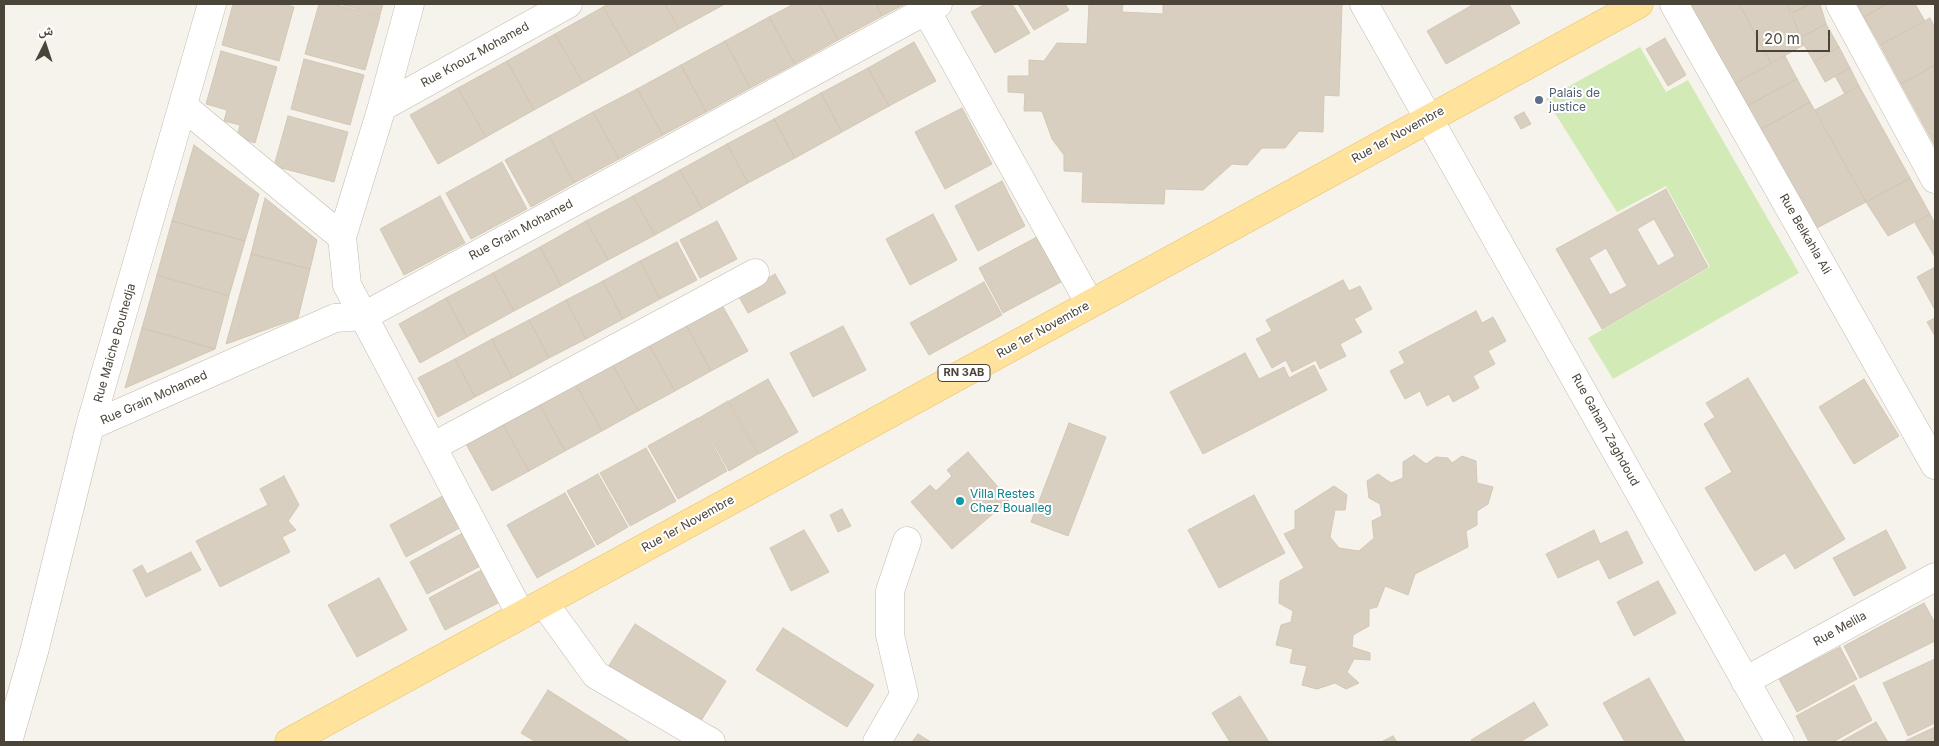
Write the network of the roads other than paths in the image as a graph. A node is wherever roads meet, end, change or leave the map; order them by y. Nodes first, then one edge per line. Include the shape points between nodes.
1 (212, 4) edge
2 (410, 4) edge
3 (568, 4) edge
4 (1364, 4) edge
5 (1639, 4) edge
6 (1674, 4) edge
7 (1840, 4) edge
8 (932, 7) edge
9 (184, 107) junction
10 (382, 107) junction
11 (1430, 118) junction
12 (1935, 179) edge
13 (342, 237) junction
14 (754, 273) dead end
15 (1090, 304) junction
16 (364, 316) junction
17 (90, 426) junction
18 (434, 446) junction
19 (1935, 465) edge
20 (907, 540) dead end
21 (1935, 577) edge
22 (533, 609) junction
23 (1745, 682) junction
24 (8, 742) edge
25 (289, 742) edge
26 (711, 742) edge
27 (877, 742) edge
28 (1780, 742) edge

1 - 9 street, Rue Maiche Bouhedja
2 - 10 street
3 - 10 street, Rue Knouz Mohamed
4 - 11 street, Rue Gaham Zaghdoud
5 - 11 main road, Rue 1er Novembre / RN 3AB
6 - 19 street, Rue Belkahla Ali
7 - 12 street
8 - 15 street
8 - 16 street, Rue Grain Mohamed
9 - 13 street
9 - 17 street, Rue Maiche Bouhedja
10 - 13 street
11 - 15 main road, Rue 1er Novembre / RN 3AB
11 - 23 street, Rue Gaham Zaghdoud
13 - 16 street via 347,284
14 - 18 street
15 - 22 main road, Rue 1er Novembre / RN 3AB
16 - 17 street, Rue Grain Mohamed via 335,318
16 - 18 street
17 - 24 street, Rue Maiche Bouhedja via 35,648
18 - 22 street
20 - 27 street via 890,591 890,635 904,695
21 - 23 street, Rue Melila
22 - 25 main road, Rue 1er Novembre / RN 3AB
22 - 26 street via 596,675
23 - 28 street, Rue Gaham Zaghdoud

